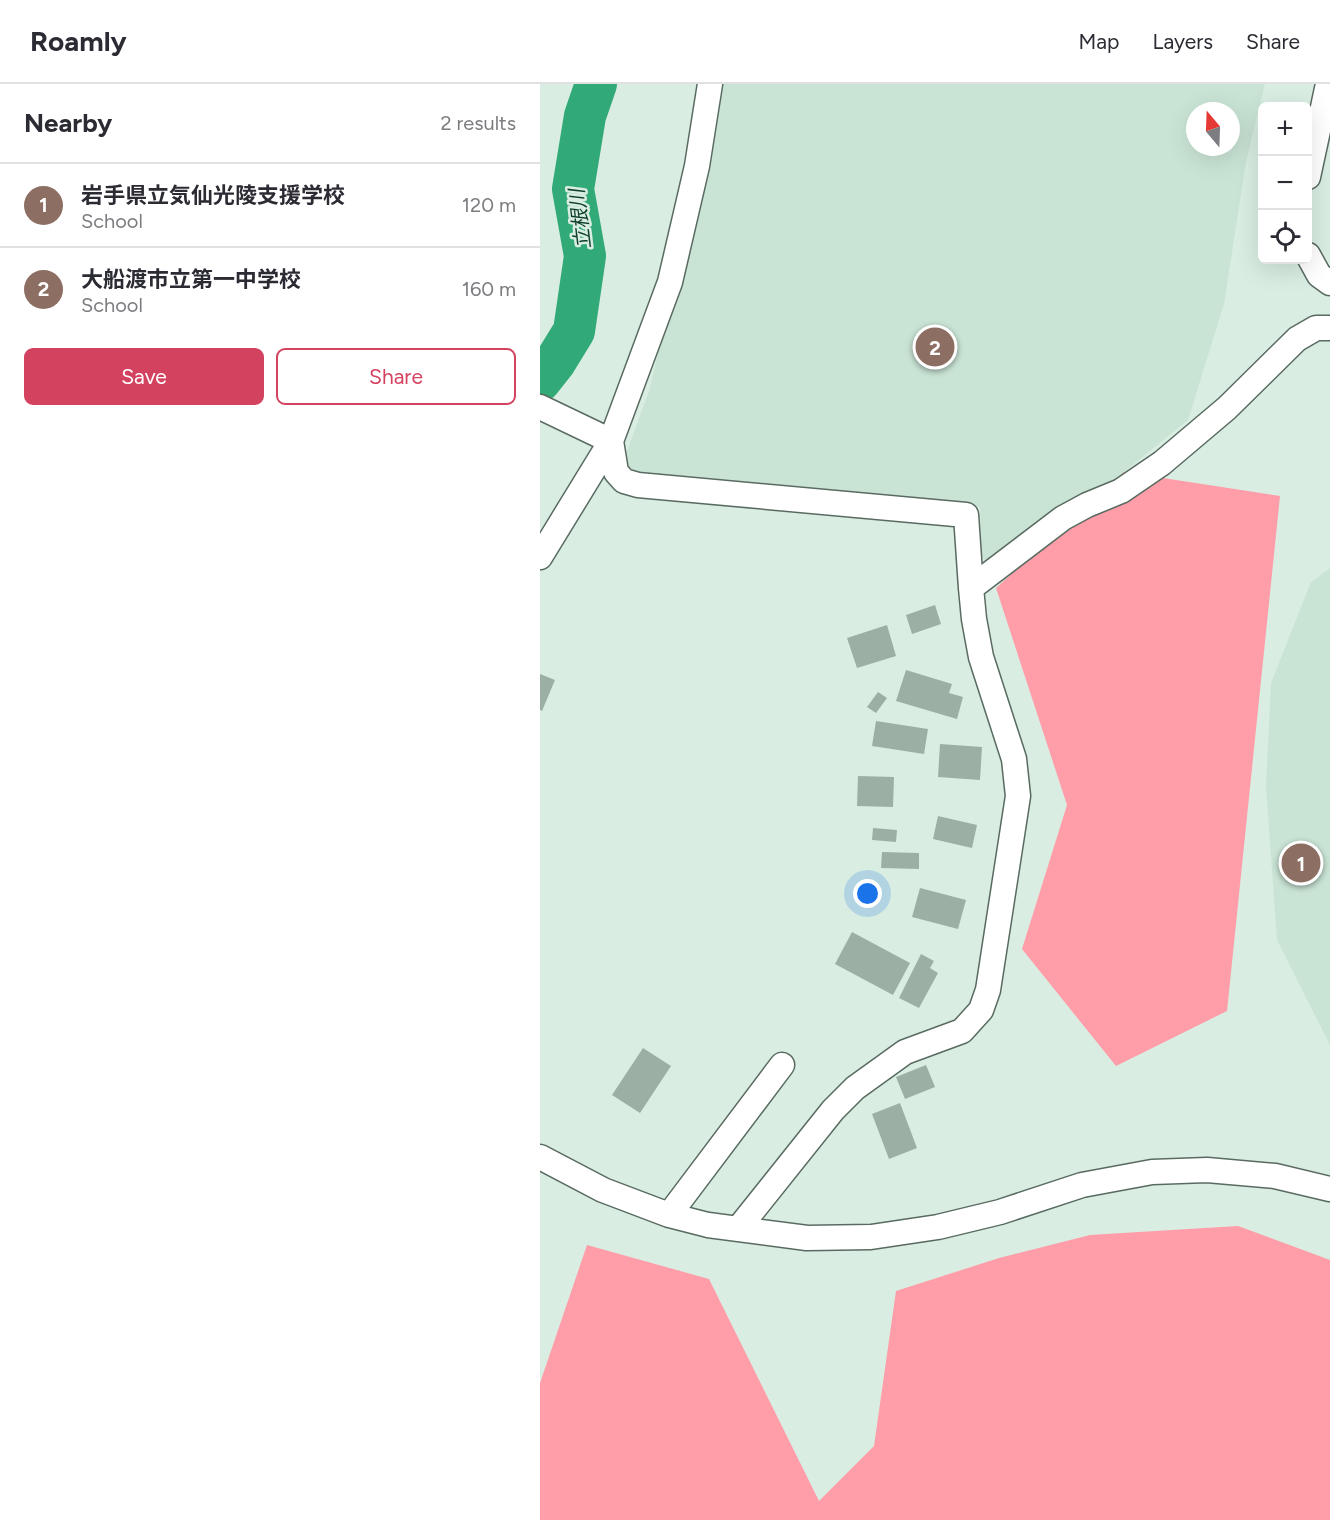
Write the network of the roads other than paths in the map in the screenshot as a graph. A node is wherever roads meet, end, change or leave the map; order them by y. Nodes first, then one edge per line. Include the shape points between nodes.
1 (710, 84) edge
2 (1328, 84) edge
3 (1312, 158) edge
4 (1312, 262) edge
5 (1330, 283) edge
6 (1330, 328) edge
7 (540, 407) edge
8 (603, 437) junction
9 (540, 557) edge
10 (971, 588) junction
11 (782, 1065) dead end
12 (540, 1157) edge
13 (1330, 1189) edge
14 (669, 1215) junction
15 (738, 1229) junction

1 - 8 street via 697,166 670,282
2 - 3 street
4 - 5 street via 1319,275
6 - 10 street via 1316,328 1297,339 1227,408 1162,464 1121,491 1063,518
7 - 8 street
8 - 9 street
8 - 10 street via 624,482 966,515
10 - 15 street via 981,657 1014,759 1018,795 988,990 981,1010 962,1031 905,1052 855,1088 832,1110
11 - 14 street
12 - 14 street via 603,1190
13 - 15 street via 1275,1176 1207,1170 1152,1172 1082,1185 938,1227 871,1237 807,1238
14 - 15 street

